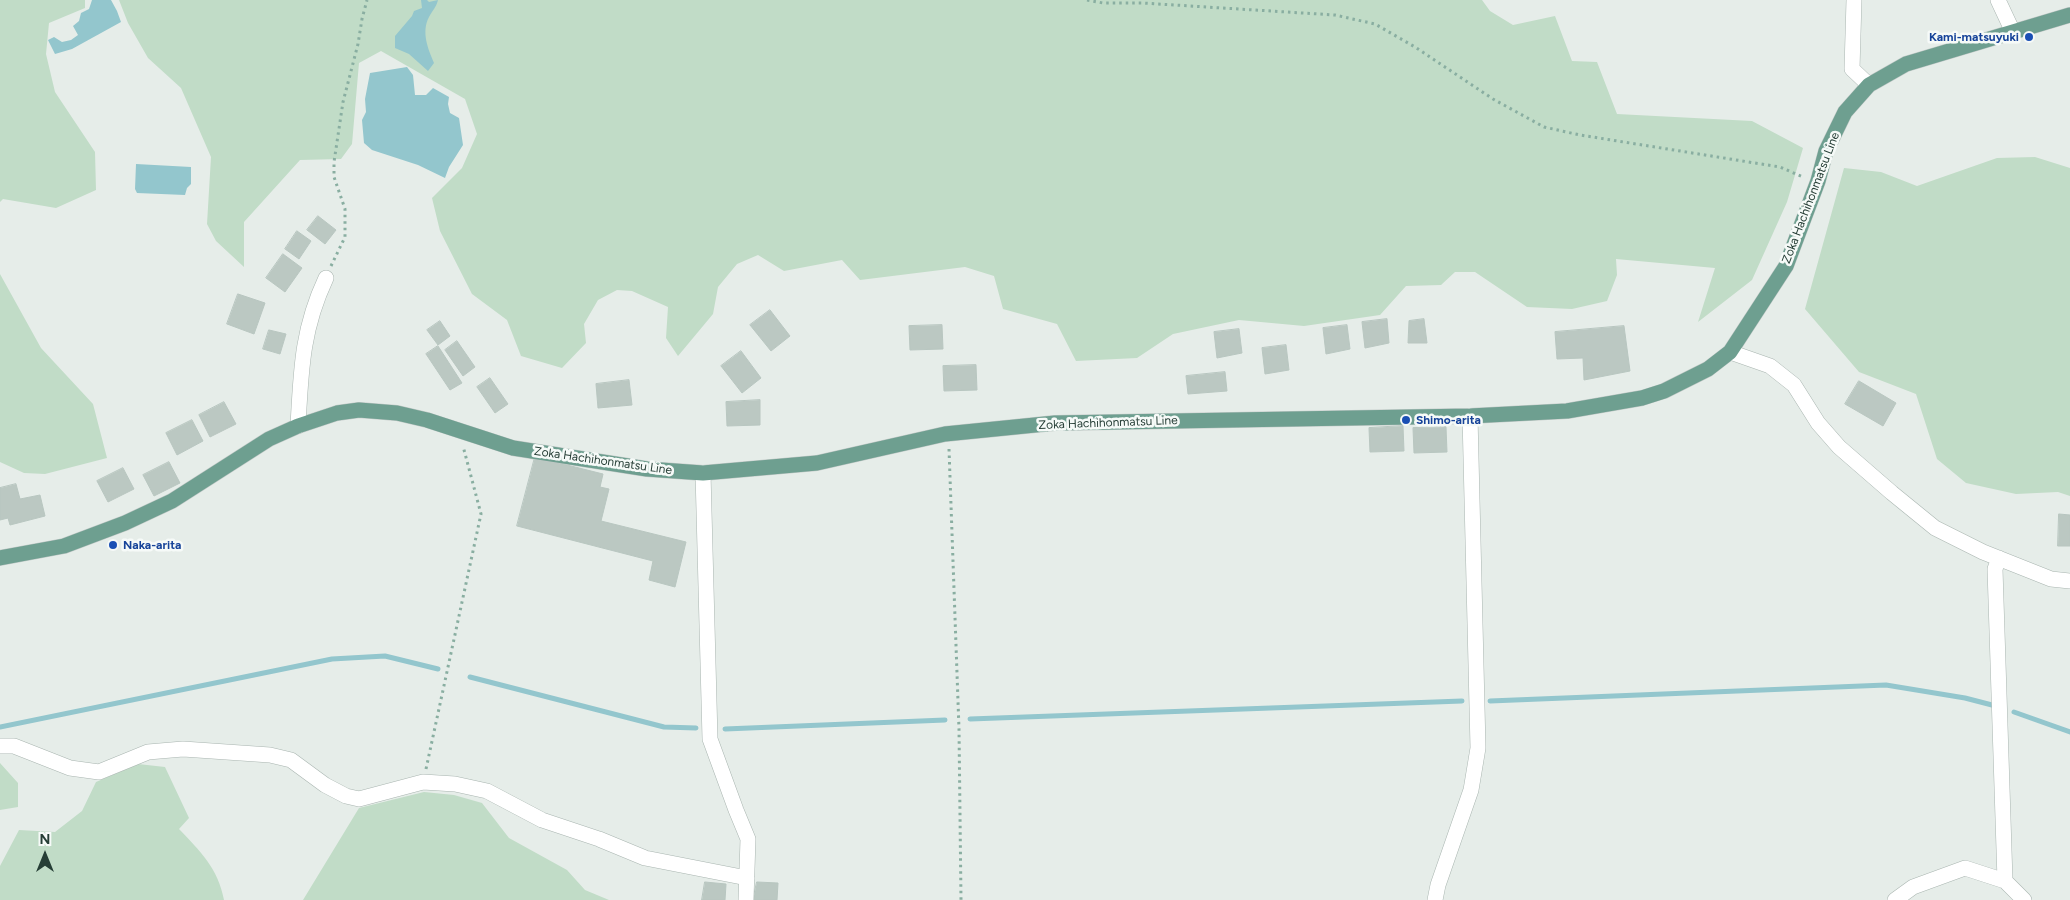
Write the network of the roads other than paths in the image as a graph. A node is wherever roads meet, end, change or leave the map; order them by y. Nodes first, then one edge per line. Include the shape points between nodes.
1 (1854, 0) edge
2 (1998, 0) edge
3 (2070, 15) edge
4 (2013, 32) junction
5 (1869, 85) junction
6 (326, 278) road end
7 (1730, 352) junction
8 (1470, 416) junction
9 (298, 426) junction
10 (703, 472) junction
11 (0, 558) edge
12 (1999, 558) junction
13 (2070, 581) edge
14 (0, 746) edge
15 (747, 878) junction
16 (2005, 881) junction
17 (746, 900) edge
18 (1435, 900) edge
19 (1895, 900) edge
20 (2024, 900) edge

1 - 5 street via 1852,69
2 - 4 street
3 - 4 main road, Zoka Hachihonmatsu Line
4 - 5 main road, Zoka Hachihonmatsu Line via 1906,64
5 - 7 main road, Zoka Hachihonmatsu Line via 1845,112 1826,151 1786,266
6 - 9 street via 313,304 303,347
7 - 8 main road, Zoka Hachihonmatsu Line via 1708,369 1642,398 1566,411
7 - 12 street via 1770,366 1794,385 1818,423 1839,447 1935,528
8 - 10 main road, Zoka Hachihonmatsu Line via 1056,423 945,434 817,463
8 - 18 street via 1478,748 1471,790
9 - 10 main road, Zoka Hachihonmatsu Line via 337,413 359,410 397,414 427,420 513,448 647,469
9 - 11 main road, Zoka Hachihonmatsu Line via 269,439 172,501 125,523 64,546
10 - 15 street via 710,739 748,839
12 - 13 street via 2051,579
12 - 16 street via 1995,570
14 - 15 street via 14,746 70,768 99,772 148,752 183,749 270,755 291,760 325,785 359,799 423,782 455,784 487,791 542,820 645,858
15 - 17 street
16 - 19 street via 1965,868 1914,887
16 - 20 street

